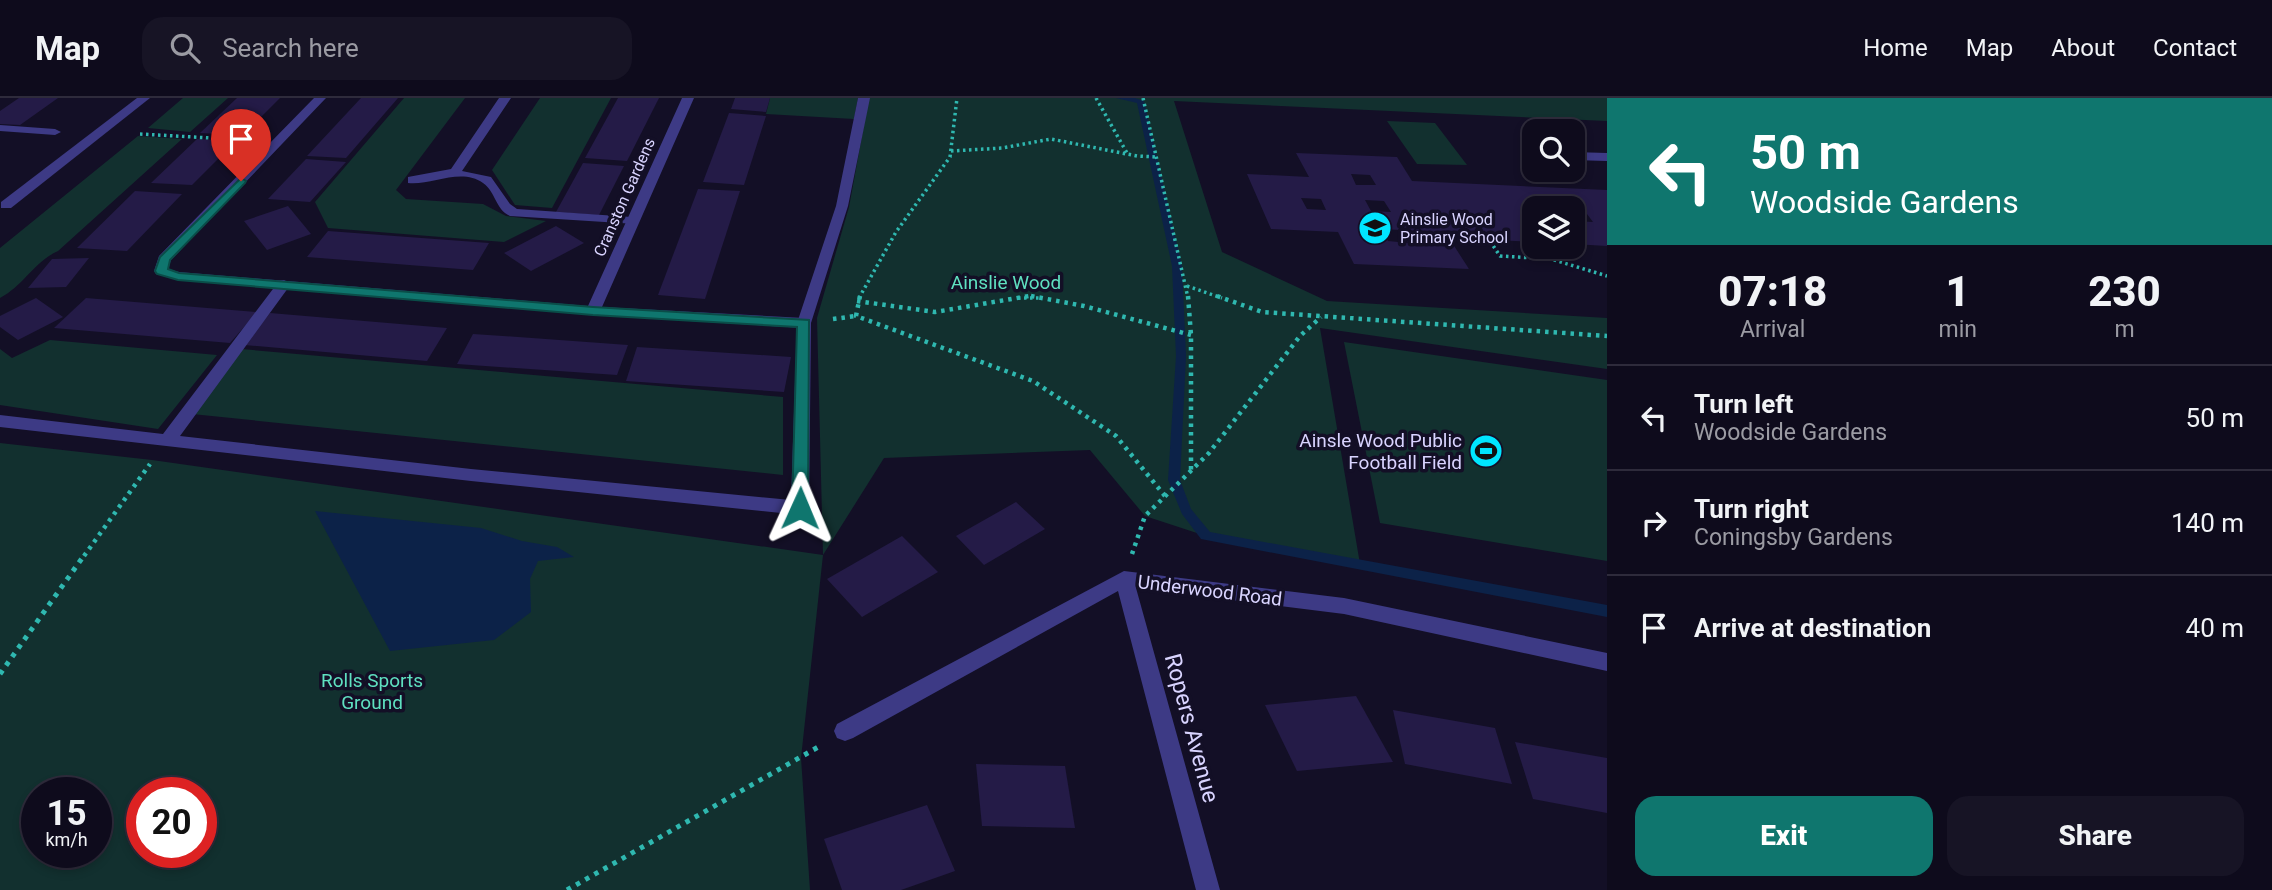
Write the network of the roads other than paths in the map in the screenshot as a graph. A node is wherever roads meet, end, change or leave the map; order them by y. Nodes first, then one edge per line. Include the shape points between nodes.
1 (144, 98) edge
2 (320, 98) edge
3 (505, 98) edge
4 (688, 98) edge
5 (864, 98) edge
6 (0, 128) edge
7 (55, 132) dead end
8 (1585, 156) edge
9 (1607, 157) edge
10 (455, 172) junction
11 (412, 180) dead end
12 (6, 205) dead end
13 (631, 221) junction
14 (284, 284) junction
15 (593, 311) junction
16 (804, 323) junction
17 (0, 421) edge
18 (167, 441) junction
19 (1124, 579) junction
20 (1607, 662) edge
21 (845, 731) dead end
22 (1208, 890) edge

1 - 12 street
2 - 14 street via 164,259 162,271
3 - 10 street
4 - 13 street, Cranston Gardens
5 - 16 street via 842,206
6 - 7 street
8 - 9 street
10 - 11 street
10 - 13 street via 491,182 504,208 515,214
13 - 15 street, Cranston Gardens
14 - 15 street
14 - 18 street
15 - 16 street
16 - 18 street via 800,508
17 - 18 street
19 - 20 street, Underwood Road via 1344,606
19 - 21 street, Underwood Road
19 - 22 street, Ropers Avenue

